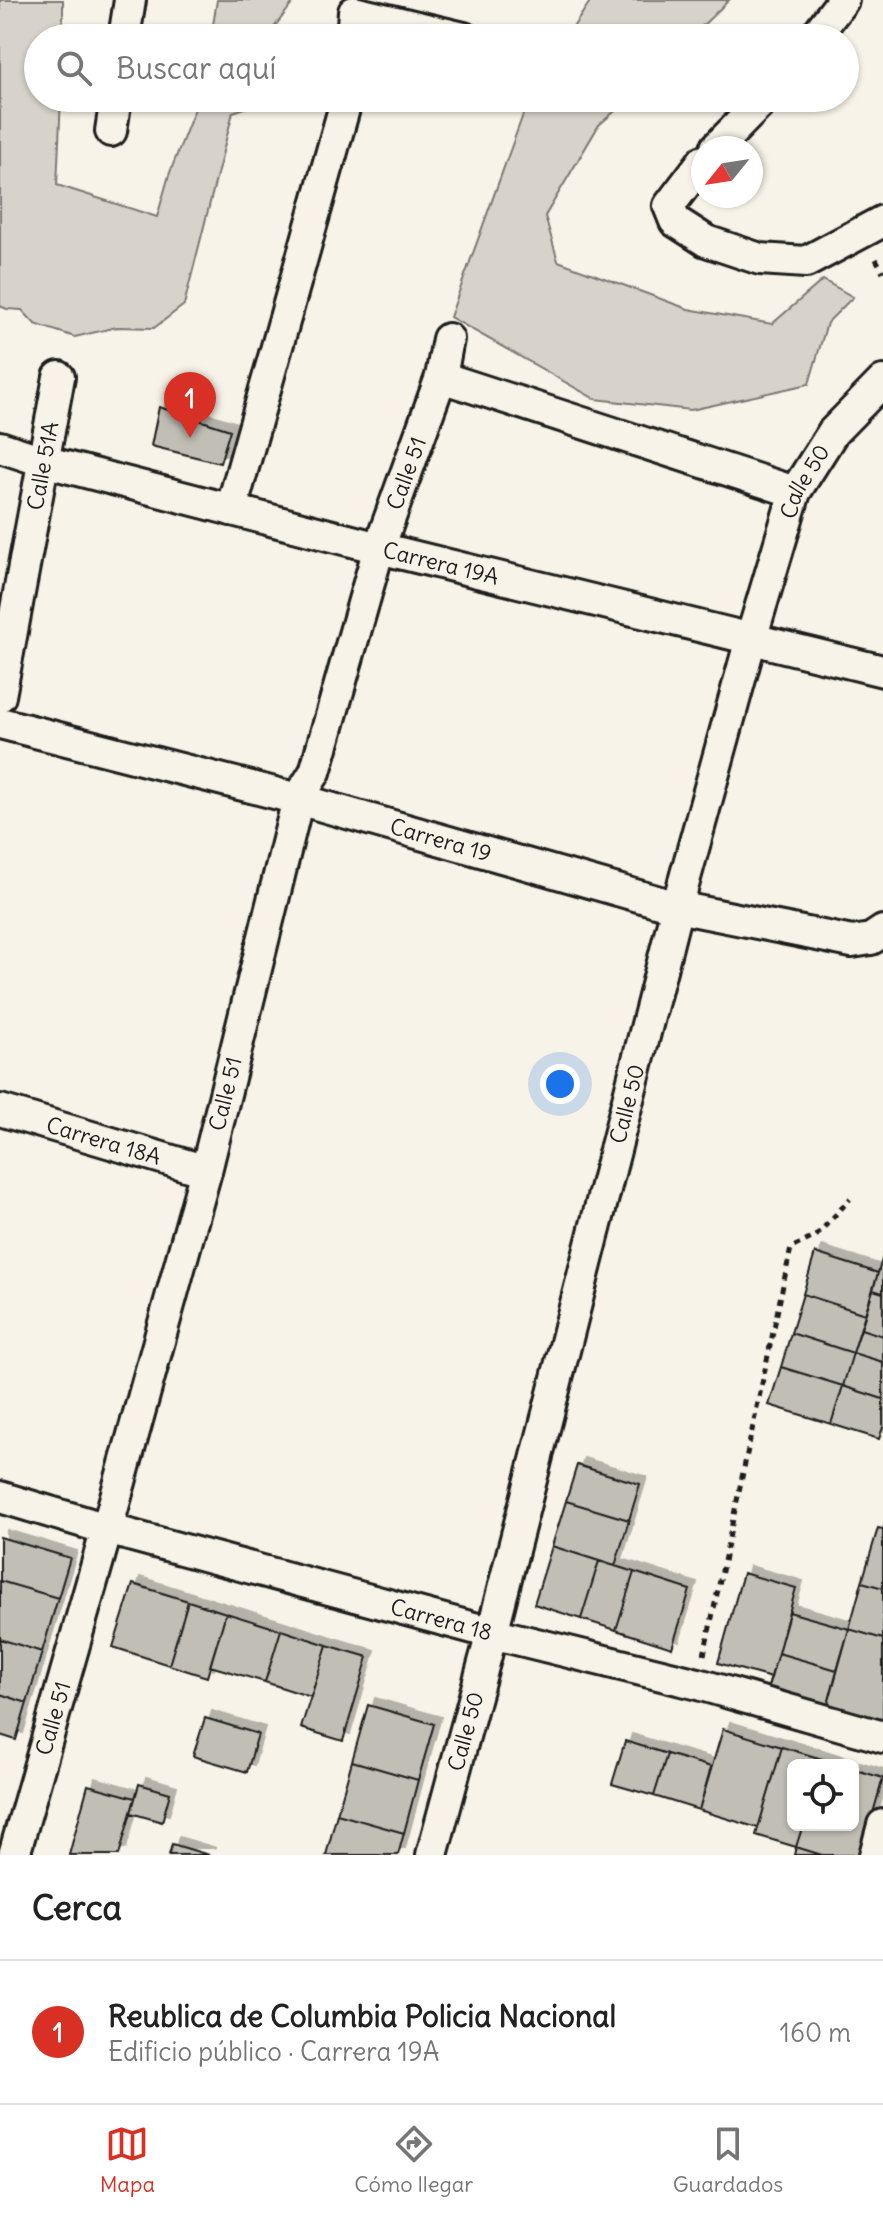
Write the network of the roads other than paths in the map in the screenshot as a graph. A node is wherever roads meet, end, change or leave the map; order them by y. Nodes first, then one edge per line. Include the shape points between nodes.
1 (130, 0) edge
2 (843, 0) edge
3 (126, 24) edge
4 (353, 24) edge
5 (405, 24) edge
6 (825, 24) edge
7 (114, 112) edge
8 (343, 112) edge
9 (751, 112) edge
10 (111, 131) dead end
11 (728, 136) edge
12 (691, 177) edge
13 (883, 221) edge
14 (448, 339) dead end
15 (59, 377) dead end
16 (441, 377) junction
17 (883, 381) edge
18 (0, 447) edge
19 (43, 461) junction
20 (795, 492) junction
21 (231, 510) junction
22 (379, 548) junction
23 (751, 639) junction
24 (883, 671) edge
25 (0, 696) edge
26 (0, 723) edge
27 (298, 799) junction
28 (677, 907) junction
29 (882, 933) edge
30 (0, 1110) edge
31 (206, 1171) junction
32 (0, 1497) edge
33 (107, 1529) junction
34 (492, 1633) junction
35 (883, 1737) edge
36 (883, 1825) edge
37 (14, 1855) edge
38 (432, 1855) edge
39 (875, 1855) edge

1 - 3 street
2 - 6 street
4 - 5 street via 354,12
7 - 10 street
8 - 21 street
9 - 11 street
12 - 13 street via 669,206 675,221 706,241 760,259 806,262
14 - 16 street, Calle 51
15 - 19 street, Calle 51A
16 - 20 street
16 - 22 street, Calle 51
17 - 20 street, Calle 50 via 833,432
18 - 19 street, Carrera 19A
19 - 21 street, Carrera 19A
19 - 25 street, Calle 51A
20 - 23 street, Calle 50
21 - 22 street, Carrera 19A
22 - 23 street, Carrera 19A
22 - 27 street, Calle 51 via 315,772
23 - 24 street, Carrera 19A
23 - 28 street, Calle 50
26 - 27 street, Carrera 19
27 - 28 street, Carrera 19
27 - 31 street, Calle 51
28 - 29 street, Carrera 19 via 852,942
28 - 34 street, Calle 50
30 - 31 street, Carrera 18A
31 - 33 street, Calle 51
32 - 33 street, Carrera 18
33 - 34 street, Carrera 18
33 - 37 street, Calle 51
34 - 35 street, Carrera 18
34 - 38 street, Calle 50
36 - 39 street

